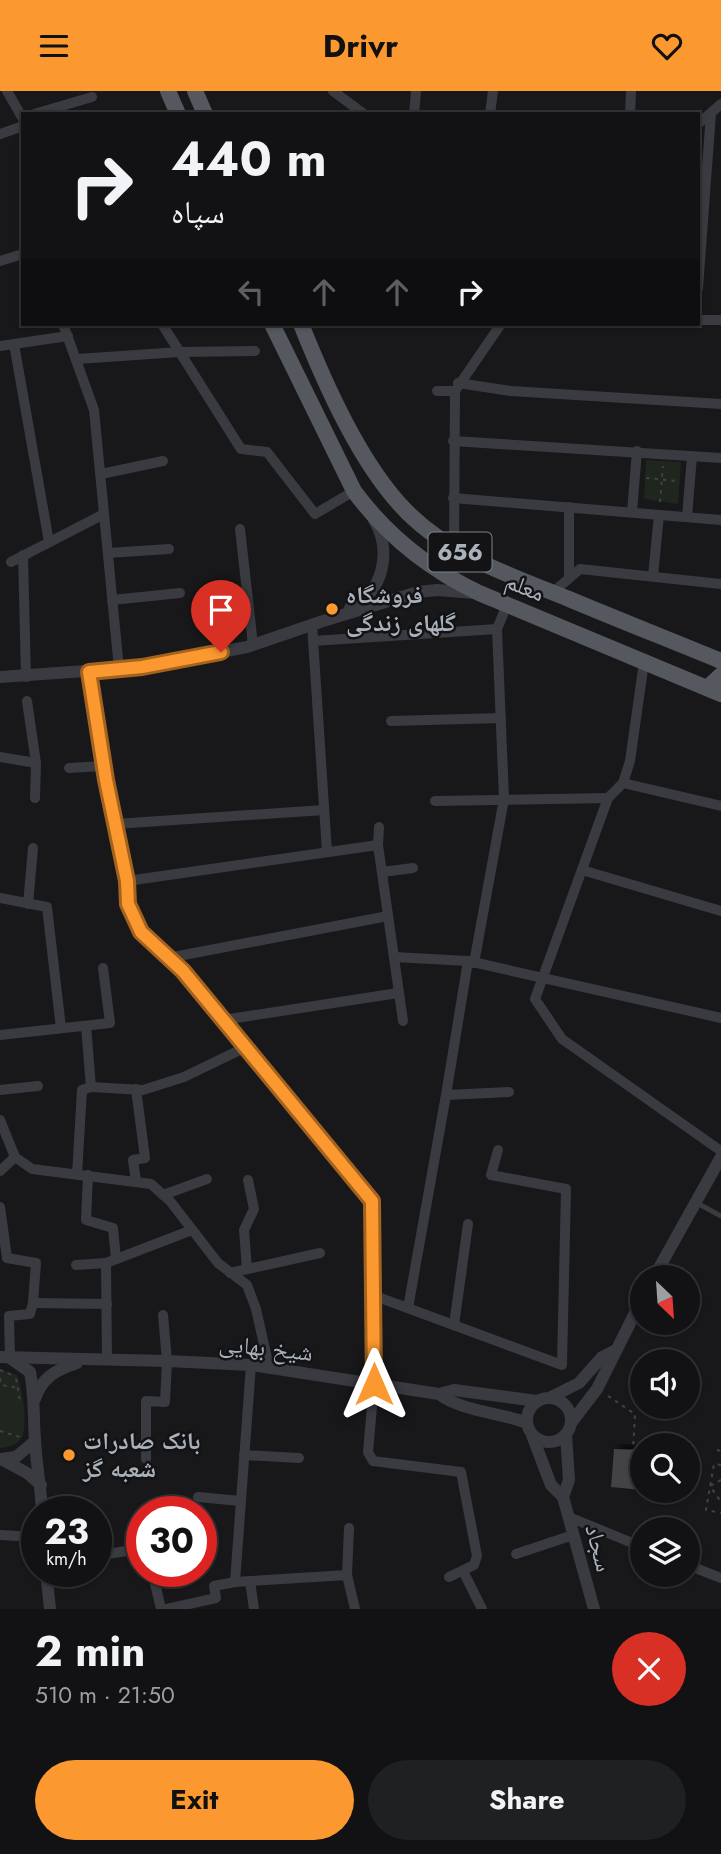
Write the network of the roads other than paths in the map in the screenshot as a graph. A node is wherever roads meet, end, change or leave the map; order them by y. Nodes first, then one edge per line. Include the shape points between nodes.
1 (6, 91) edge
2 (168, 91) edge
3 (195, 91) edge
4 (333, 91) edge
5 (415, 91) edge
6 (493, 91) edge
7 (632, 91) edge
8 (92, 97) dead end
9 (721, 104) edge
10 (41, 112) edge
11 (177, 112) edge
12 (204, 112) edge
13 (361, 112) edge
14 (414, 112) edge
15 (491, 112) edge
16 (630, 112) edge
17 (711, 113) junction
18 (21, 116) edge
19 (700, 122) edge
20 (21, 128) edge
21 (0, 134) edge
22 (715, 135) edge
23 (0, 248) edge
24 (21, 255) edge
25 (1, 260) edge
26 (700, 270) edge
27 (700, 320) edge
28 (721, 320) edge
29 (65, 326) edge
30 (163, 326) edge
31 (273, 326) edge
32 (500, 326) edge
33 (305, 327) edge
34 (68, 336) junction
35 (14, 344) junction
36 (0, 346) edge
37 (255, 351) dead end
38 (180, 352) junction
39 (77, 359) junction
40 (456, 387) junction
41 (437, 391) dead end
42 (721, 404) edge
43 (453, 440) junction
44 (637, 451) junction
45 (692, 456) junction
46 (721, 459) edge
47 (163, 461) dead end
48 (101, 474) junction
49 (354, 491) junction
50 (453, 498) junction
51 (569, 507) junction
52 (368, 510) junction
53 (632, 512) junction
54 (104, 514) junction
55 (659, 515) junction
56 (687, 517) junction
57 (721, 520) edge
58 (240, 529) dead end
59 (49, 542) junction
60 (169, 549) dead end
61 (454, 549) junction
62 (108, 554) junction
63 (23, 555) junction
64 (10, 562) dead end
65 (653, 576) junction
66 (569, 577) junction
67 (721, 584) edge
68 (180, 593) dead end
69 (479, 593) junction
70 (552, 593) junction
71 (112, 600) junction
72 (507, 605) junction
73 (316, 623) junction
74 (497, 629) junction
75 (313, 641) junction
76 (253, 645) junction
77 (721, 661) edge
78 (644, 662) junction
79 (119, 669) junction
80 (89, 672) junction
81 (721, 675) edge
82 (0, 677) edge
83 (26, 677) junction
84 (714, 691) edge
85 (27, 701) dead end
86 (500, 718) junction
87 (391, 721) dead end
88 (0, 757) edge
89 (36, 762) junction
90 (104, 767) junction
91 (69, 768) dead end
92 (623, 783) junction
93 (35, 798) dead end
94 (608, 798) junction
95 (504, 799) junction
96 (435, 801) dead end
97 (721, 806) edge
98 (324, 810) junction
99 (115, 824) junction
100 (379, 827) dead end
101 (378, 845) junction
102 (33, 848) dead end
103 (327, 852) junction
104 (413, 868) dead end
105 (582, 870) junction
106 (382, 872) junction
107 (127, 881) junction
108 (0, 898) edge
109 (28, 904) junction
110 (721, 911) edge
111 (388, 916) junction
112 (394, 957) junction
113 (168, 958) junction
114 (471, 962) junction
115 (103, 968) dead end
116 (542, 979) junction
117 (398, 993) junction
118 (721, 1018) edge
119 (223, 1020) junction
120 (402, 1021) dead end
121 (86, 1026) junction
122 (61, 1028) junction
123 (0, 1035) edge
124 (246, 1047) junction
125 (38, 1086) dead end
126 (91, 1087) junction
127 (136, 1089) junction
128 (0, 1090) edge
129 (509, 1092) dead end
130 (446, 1095) junction
131 (0, 1120) edge
132 (498, 1150) dead end
133 (721, 1151) edge
134 (15, 1157) junction
135 (721, 1157) edge
136 (0, 1171) edge
137 (83, 1175) junction
138 (207, 1179) dead end
139 (248, 1180) dead end
140 (136, 1181) junction
141 (163, 1195) junction
142 (694, 1202) junction
143 (0, 1207) edge
144 (721, 1216) edge
145 (468, 1224) dead end
146 (192, 1230) junction
147 (320, 1253) dead end
148 (111, 1261) junction
149 (76, 1265) dead end
150 (660, 1265) edge
151 (247, 1269) junction
152 (230, 1273) junction
153 (375, 1296) junction
154 (33, 1303) junction
155 (107, 1304) junction
156 (408, 1308) junction
157 (163, 1315) dead end
158 (630, 1321) edge
159 (454, 1325) junction
160 (614, 1350) junction
161 (5, 1357) edge
162 (107, 1359) junction
163 (86, 1360) junction
164 (167, 1361) junction
165 (251, 1366) junction
166 (269, 1367) junction
167 (374, 1384) junction
168 (439, 1394) junction
169 (35, 1399) junction
170 (543, 1400) junction
171 (530, 1429) junction
172 (569, 1429) junction
173 (35, 1440) junction
174 (244, 1455) junction
175 (299, 1458) dead end
176 (1, 1459) edge
177 (146, 1459) dead end
178 (41, 1485) junction
179 (41, 1496) edge
180 (564, 1497) junction
181 (217, 1499) edge
182 (241, 1501) junction
183 (569, 1517) junction
184 (349, 1528) dead end
185 (0, 1535) edge
186 (573, 1535) junction
187 (21, 1536) edge
188 (630, 1542) edge
189 (516, 1554) dead end
190 (463, 1570) junction
191 (700, 1570) edge
192 (347, 1575) junction
193 (449, 1577) dead end
194 (721, 1578) edge
195 (235, 1581) junction
196 (250, 1581) junction
197 (48, 1587) edge
198 (156, 1587) edge
199 (217, 1603) edge
200 (50, 1609) edge
201 (161, 1609) edge
202 (167, 1609) edge
203 (254, 1609) edge
204 (355, 1609) edge
205 (482, 1609) edge
206 (594, 1609) edge

1 - 18 street
2 - 11 main road
3 - 12 main road
4 - 13 street
5 - 14 street
6 - 15 street
7 - 16 street
8 - 10 street
9 - 17 street
17 - 19 street
17 - 22 street
20 - 21 street
22 - 26 street
23 - 25 street
24 - 25 street
27 - 28 street
29 - 34 street
30 - 38 street
31 - 49 main road, معلم / 656
32 - 40 street
33 - 61 main road, معلم / 656 via 372,469 407,512
34 - 35 street
34 - 39 street
35 - 36 street
35 - 59 street
37 - 38 street
38 - 39 street
38 - 49 street via 241,449 267,452 315,514
39 - 48 street via 94,410
40 - 41 street
40 - 42 street
40 - 43 street
43 - 44 street
43 - 50 street
44 - 45 street
44 - 53 street
45 - 46 street
45 - 56 street
47 - 48 street
48 - 54 street
49 - 52 main road, معلم / 656
50 - 51 street
50 - 61 street
51 - 53 street
51 - 66 street
52 - 69 main road, معلم / 656 via 411,552
52 - 73 street via 384,543 380,577 359,604
53 - 55 street
54 - 59 street
54 - 62 street
55 - 56 street
55 - 65 street
56 - 57 street
58 - 76 street
59 - 63 street
60 - 62 street
61 - 70 main road, معلم / 656
62 - 71 street
63 - 64 street
63 - 83 street
65 - 66 street via 580,569
65 - 67 street
66 - 70 street
68 - 71 street
69 - 72 main road, معلم / 656
69 - 73 street via 418,592
70 - 77 main road, معلم / 656
71 - 79 street
72 - 74 street
72 - 78 main road, معلم / 656
73 - 75 street
73 - 76 street
74 - 75 street
74 - 86 street
75 - 98 street
76 - 79 street
78 - 84 main road, معلم / 656
78 - 92 street
79 - 80 street
80 - 83 street
80 - 90 street
81 - 84 main road
82 - 83 street
85 - 89 street
86 - 87 street
86 - 95 street
88 - 89 street
89 - 93 street
90 - 91 street
90 - 99 street
92 - 94 street
92 - 97 street
94 - 95 street
94 - 105 street
95 - 96 street
95 - 114 street
98 - 99 street
98 - 103 street
99 - 107 street
100 - 101 street
101 - 103 street
101 - 106 street
102 - 109 street
103 - 107 street
104 - 106 street
105 - 110 street
105 - 116 street
106 - 111 street
107 - 113 street via 128,904 141,932
108 - 109 street
109 - 122 street via 47,907
111 - 112 street
111 - 113 street
112 - 114 street
112 - 117 street
113 - 119 street
114 - 116 street
114 - 130 street
115 - 121 street via 110,1023
116 - 118 street
116 - 133 street via 536,999 562,1039
117 - 119 street
117 - 120 street
119 - 124 street
121 - 122 street
121 - 126 street
122 - 123 street
124 - 127 street via 184,1077
124 - 153 street via 372,1201
125 - 128 street
126 - 127 street
126 - 137 street via 82,1090
127 - 140 street via 145,1158 133,1160
129 - 130 street
130 - 156 street
131 - 134 street
132 - 159 street via 491,1175 566,1189 562,1365
134 - 136 street
134 - 137 street via 32,1169
135 - 142 street
137 - 140 street
137 - 148 street via 86,1220 113,1227
138 - 141 street
139 - 151 street via 254,1209 244,1230
140 - 141 street via 151,1184
141 - 146 street
142 - 144 lane
142 - 150 street
143 - 154 street via 7,1258 36,1263
145 - 159 street
146 - 148 street
146 - 152 street
147 - 151 street
148 - 149 street
148 - 155 street
151 - 152 street
152 - 166 street via 247,1285
153 - 156 street
153 - 167 street
154 - 155 street
154 - 161 street via 30,1314 9,1316
155 - 162 street
156 - 159 street
157 - 164 street
158 - 160 street
160 - 170 street via 579,1383
160 - 172 street via 597,1389
161 - 163 street, شیخ بهایی
161 - 169 street via 30,1372
162 - 163 street, شیخ بهایی
162 - 164 street, شیخ بهایی
163 - 169 street, شیخ بهایی via 47,1377
164 - 165 street, شیخ بهایی
164 - 177 street via 165,1402 146,1401
165 - 166 street, شیخ بهایی
165 - 174 street
166 - 167 street, شیخ بهایی
167 - 168 street, شیخ بهایی
167 - 190 street via 370,1458 462,1475 477,1556 474,1565
168 - 170 street, شیخ بهایی via 454,1389
168 - 171 street, شیخ بهایی via 451,1403 508,1416
169 - 173 street
170 - 171 street via 529,1411
170 - 172 street via 561,1401 570,1411
171 - 172 street via 543,1442 555,1441
171 - 180 street, سجاد via 551,1485
172 - 180 street, سجاد via 569,1480
173 - 176 street via 16,1457
173 - 178 street
174 - 175 street
174 - 182 street
176 - 178 street
178 - 179 street
180 - 183 street, سجاد
181 - 182 street
182 - 195 street
183 - 186 street, سجاد
183 - 188 street
184 - 192 street
185 - 187 street
186 - 189 street
186 - 206 street, سجاد
190 - 193 street
190 - 205 street
191 - 194 street
192 - 196 street
192 - 204 street
195 - 196 street
195 - 199 street via 214,1586
196 - 203 street
197 - 200 street
198 - 201 street
199 - 202 street

